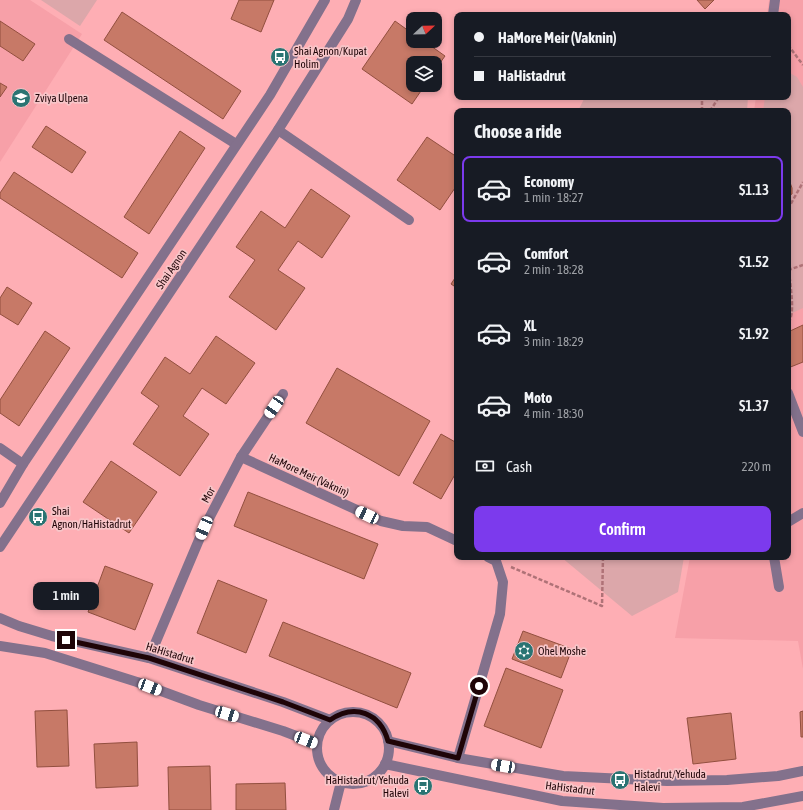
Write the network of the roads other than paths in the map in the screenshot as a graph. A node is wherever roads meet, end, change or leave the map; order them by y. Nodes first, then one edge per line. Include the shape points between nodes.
1 (325, 0) edge
2 (356, 0) edge
3 (774, 0) edge
4 (773, 12) edge
5 (69, 39) dead end
6 (278, 130) junction
7 (236, 144) junction
8 (409, 220) dead end
9 (283, 394) dead end
10 (791, 401) edge
11 (803, 432) edge
12 (0, 448) edge
13 (241, 457) junction
14 (23, 464) junction
15 (0, 503) edge
16 (803, 513) edge
17 (791, 520) edge
18 (454, 540) edge
19 (0, 547) edge
20 (492, 560) edge
21 (774, 560) edge
22 (779, 587) dead end
23 (0, 618) edge
24 (0, 646) edge
25 (149, 658) junction
26 (330, 720) junction
27 (388, 741) junction
28 (317, 744) junction
29 (458, 758) junction
30 (385, 764) junction
31 (803, 771) edge
32 (341, 782) junction
33 (803, 796) edge
34 (562, 806) edge
35 (334, 810) edge

1 - 7 street, Shai Agnon via 270,95
2 - 6 street, Shai Agnon via 348,19
3 - 4 street
5 - 7 street
6 - 8 street
6 - 19 street, Shai Agnon
7 - 14 street, Shai Agnon
9 - 13 street, Mor
10 - 11 street
12 - 14 street
13 - 18 street, HaMore Meir (Vaknin) via 381,521 403,526 427,526
13 - 25 street, Mor via 204,528
14 - 15 street, Shai Agnon
16 - 17 street
20 - 29 street via 503,582 500,614
21 - 22 street
23 - 25 street, HaHistadrut via 52,636
24 - 28 street via 45,654 130,680
25 - 26 street, HaHistadrut
26 - 27 street via 347,712 365,714 380,724 386,732
26 - 28 street
27 - 29 street, HaHistadrut
27 - 30 street via 389,753
28 - 32 street via 318,756 323,767
29 - 31 street, HaHistadrut via 563,776 667,782 778,776
30 - 32 street via 367,781 352,784
30 - 34 street, HaHistadrut
32 - 35 street
33 - 34 street, HaHistadrut via 743,807

